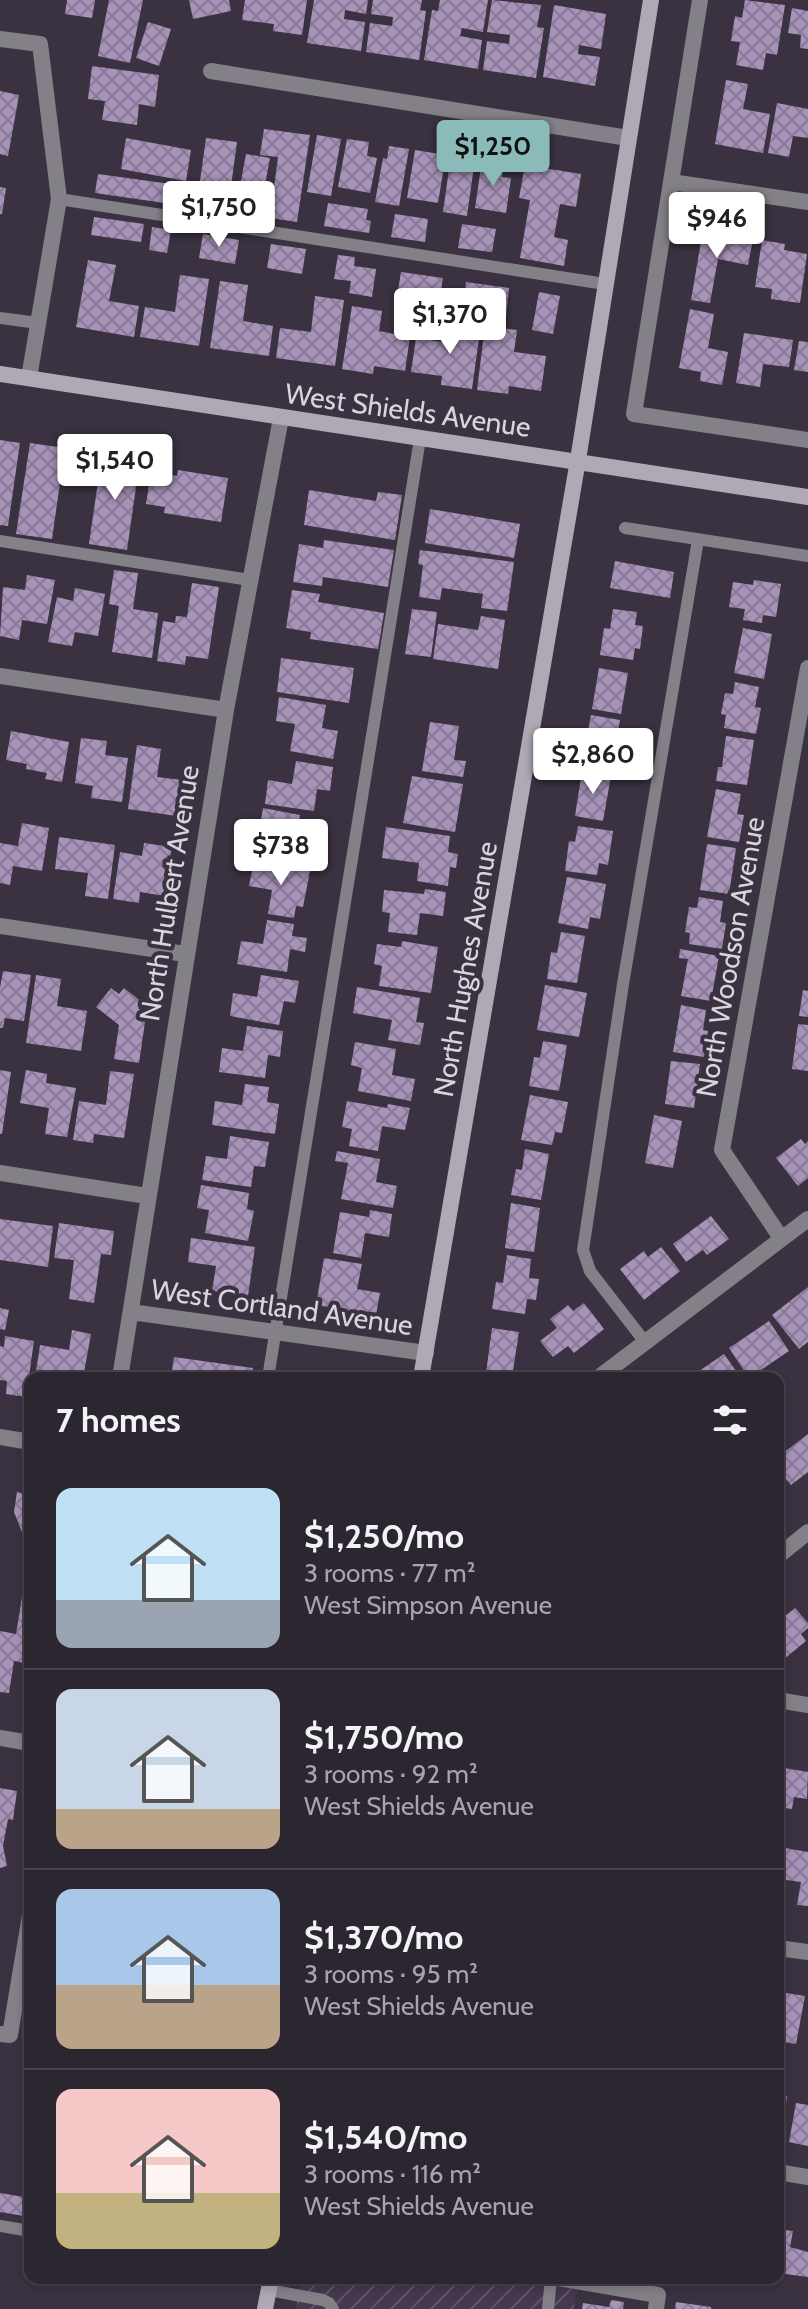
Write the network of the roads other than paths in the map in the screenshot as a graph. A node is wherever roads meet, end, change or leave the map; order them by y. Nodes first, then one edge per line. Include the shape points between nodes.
1 (651, 0) edge
2 (700, 0) edge
3 (0, 39) edge
4 (211, 71) dead end
5 (628, 138) junction
6 (671, 182) junction
7 (59, 199) junction
8 (808, 202) edge
9 (605, 284) junction
10 (0, 318) edge
11 (38, 323) junction
12 (0, 374) edge
13 (29, 378) junction
14 (281, 418) junction
15 (420, 439) junction
16 (808, 440) edge
17 (578, 460) junction
18 (808, 497) edge
19 (625, 528) dead end
20 (698, 540) junction
21 (0, 541) edge
22 (808, 556) edge
23 (250, 580) junction
24 (808, 668) edge
25 (0, 676) edge
26 (226, 710) junction
27 (0, 926) edge
28 (185, 954) junction
29 (0, 1173) edge
30 (147, 1196) junction
31 (808, 1219) edge
32 (781, 1238) junction
33 (131, 1312) junction
34 (275, 1333) junction
35 (645, 1342) junction
36 (426, 1353) junction
37 (121, 1372) edge
38 (269, 1372) edge
39 (422, 1372) edge
40 (606, 1372) edge
41 (0, 1437) edge
42 (24, 1441) edge
43 (808, 1532) edge
44 (784, 1551) edge
45 (784, 1701) edge
46 (808, 1705) edge
47 (0, 1738) edge
48 (24, 1742) edge
49 (24, 1944) edge
50 (784, 1949) edge
51 (808, 1952) edge
52 (5, 2034) edge
53 (784, 2173) edge
54 (808, 2177) edge
55 (0, 2226) edge
56 (24, 2230) edge
57 (270, 2284) edge
58 (550, 2284) edge
59 (593, 2284) edge
60 (265, 2309) edge
61 (333, 2309) edge
62 (548, 2309) edge
63 (656, 2309) edge

1 - 5 street, North Hughes Avenue
2 - 6 street
3 - 7 street via 40,44
4 - 5 street
5 - 9 street, North Hughes Avenue
6 - 8 street
6 - 16 street via 634,414
7 - 9 lane
7 - 11 street
9 - 17 street, North Hughes Avenue
10 - 11 lane
11 - 13 street
12 - 13 street, West Shields Avenue
13 - 14 street, West Shields Avenue
14 - 15 street, West Shields Avenue
14 - 23 street, North Hulbert Avenue
15 - 17 street, West Shields Avenue
15 - 34 lane
17 - 18 street, West Shields Avenue
17 - 36 street, North Hughes Avenue
19 - 20 lane
20 - 22 lane
20 - 35 lane via 583,1250 590,1271
21 - 23 lane
23 - 26 street, North Hulbert Avenue
24 - 32 street, North Woodson Avenue via 722,1150
25 - 26 street
26 - 28 street, North Hulbert Avenue
27 - 28 street
28 - 30 street, North Hulbert Avenue
29 - 30 street
30 - 33 street, North Hulbert Avenue
31 - 32 street
32 - 35 street
33 - 34 street, West Cortland Avenue
33 - 37 street, North Hulbert Avenue
34 - 36 street, West Cortland Avenue
34 - 38 lane
35 - 40 street
36 - 39 street, North Hughes Avenue
41 - 42 street
43 - 44 street
45 - 46 street
47 - 48 street
49 - 52 street
50 - 51 street
53 - 54 street
55 - 56 lane
57 - 60 street
57 - 61 lane via 323,2300
58 - 62 lane
59 - 63 street via 658,2295

